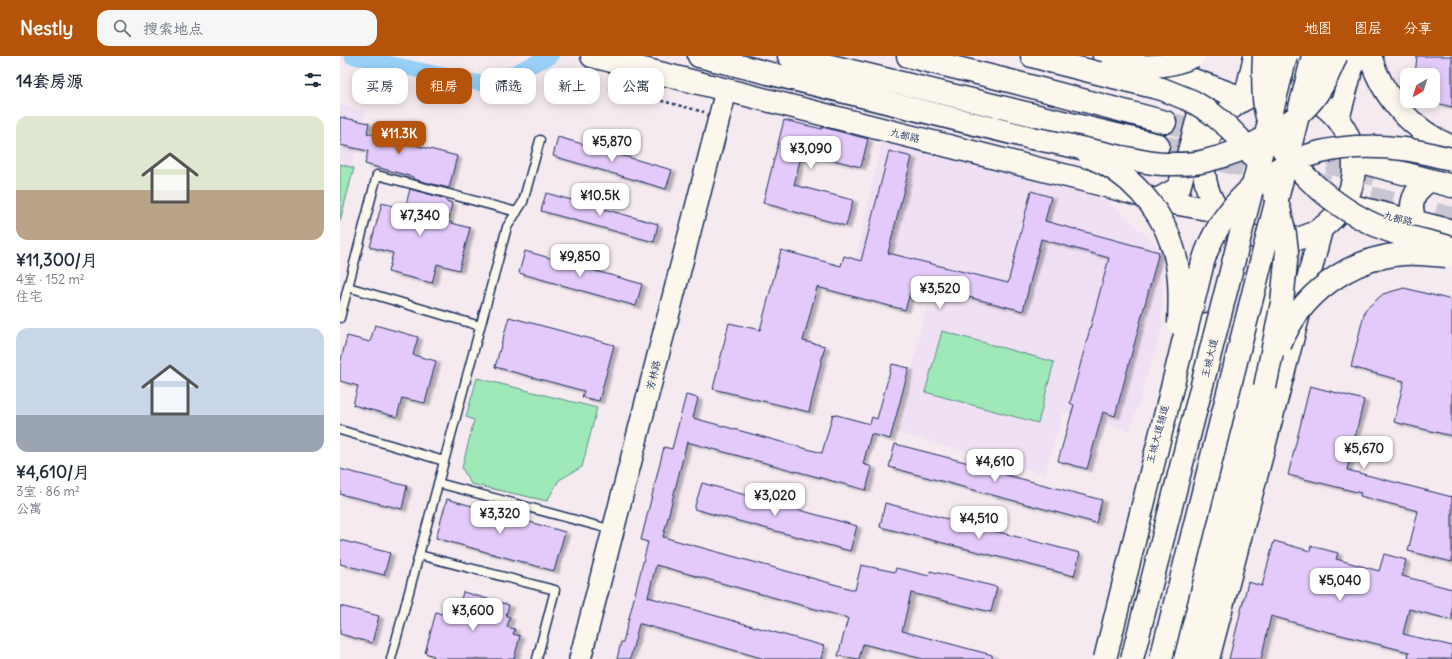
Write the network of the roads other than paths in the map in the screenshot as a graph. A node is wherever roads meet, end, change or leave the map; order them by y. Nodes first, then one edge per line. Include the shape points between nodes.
1 (699, 56) edge
2 (789, 56) edge
3 (908, 56) edge
4 (1104, 56) edge
5 (1194, 56) edge
6 (1255, 56) edge
7 (1264, 56) edge
8 (1275, 56) edge
9 (1286, 56) edge
10 (1313, 56) edge
11 (1328, 56) edge
12 (1336, 56) edge
13 (1355, 56) edge
14 (1370, 56) edge
15 (597, 57) edge
16 (1041, 58) edge
17 (1188, 78) junction
18 (731, 92) junction
19 (1266, 92) junction
20 (1244, 98) junction
21 (1317, 101) junction
22 (1338, 119) junction
23 (1165, 122) tunnel mouth
24 (1032, 138) junction
25 (540, 140) dead end
26 (1158, 145) tunnel mouth
27 (1452, 148) edge
28 (1354, 160) junction
29 (1452, 160) edge
30 (1429, 181) junction
31 (1452, 186) edge
32 (1157, 200) junction
33 (1344, 204) junction
34 (516, 212) junction
35 (1225, 218) junction
36 (1416, 222) junction
37 (1321, 230) junction
38 (1452, 231) edge
39 (1282, 242) junction
40 (1452, 248) edge
41 (1452, 257) edge
42 (348, 286) junction
43 (340, 318) edge
44 (480, 326) junction
45 (1199, 352) junction
46 (1175, 376) junction
47 (1265, 387) junction
48 (340, 430) edge
49 (1157, 432) junction
50 (444, 461) junction
51 (438, 483) junction
52 (618, 531) junction
53 (419, 555) junction
54 (1207, 654) edge
55 (390, 659) edge
56 (537, 659) edge
57 (580, 659) edge
58 (590, 659) edge
59 (1099, 659) edge
60 (1105, 659) edge
61 (1118, 659) edge
62 (1132, 659) edge
63 (1161, 659) edge
64 (1176, 659) edge
65 (1192, 659) edge

1 - 24 main road
2 - 26 main road
3 - 23 main road
4 - 17 main road
5 - 16 main road, bridge via 1169,64 1140,67
6 - 20 main road
7 - 40 main road, bridge via 1264,103 1273,132 1281,147 1324,194 1359,217 1382,228
8 - 19 main road
9 - 62 main road, 王城大道, bridge
10 - 63 main road, bridge
11 - 21 main road
12 - 24 main road, bridge via 1316,95 1290,121 1242,149 1204,162 1161,164
13 - 22 main road
14 - 27 main road via 1382,86 1398,108 1421,131
15 - 18 main road, 九都路
16 - 47 main road, bridge via 1155,87 1192,101 1229,128 1265,173 1280,212 1287,251 1282,303
17 - 20 main road
17 - 32 main road via 1199,114 1179,188
18 - 32 main road, 九都路
18 - 52 street, 芳林路
18 - 52 street, 芳林路 via 720,116
19 - 20 main road, 九都路
19 - 21 main road, 九都路 via 1290,91
20 - 35 main road, 九都路 via 1216,124 1205,150 1203,164 1208,192
21 - 22 main road, 九都路
22 - 28 main road, 九都路 via 1346,130
24 - 46 main road, bridge via 1083,154 1116,171 1148,202 1161,221 1172,246 1179,279
25 - 34 lane via 523,202
28 - 30 main road
28 - 33 main road, 九都路 via 1353,184
29 - 46 main road, bridge via 1406,149 1350,148 1308,155 1269,174 1236,204 1212,239 1203,262
30 - 31 main road
30 - 36 main road via 1420,186 1413,199 1412,215
32 - 35 main road, 九都路
33 - 36 main road, 九都路
33 - 37 main road, 九都路
34 - 42 lane via 377,175
34 - 44 lane via 507,227
35 - 39 main road, 九都路 via 1242,233 1255,238
35 - 45 main road, 王城大道
35 - 49 main road, 王城大道辅道
36 - 38 main road, 九都路
37 - 39 main road, 九都路 via 1296,240
37 - 54 main road
39 - 64 main road
41 - 47 main road, bridge via 1415,254 1391,256 1366,261 1339,275 1317,292 1292,321 1282,339
42 - 43 lane
42 - 44 lane
44 - 50 lane
45 - 49 main road
45 - 61 main road, 王城大道
46 - 60 main road, bridge
47 - 65 main road
48 - 50 lane
49 - 59 main road, 王城大道辅道
50 - 51 lane
51 - 52 lane
51 - 53 lane
52 - 57 street, 芳林路
52 - 58 street, 芳林路
53 - 55 lane
53 - 56 lane via 555,590

